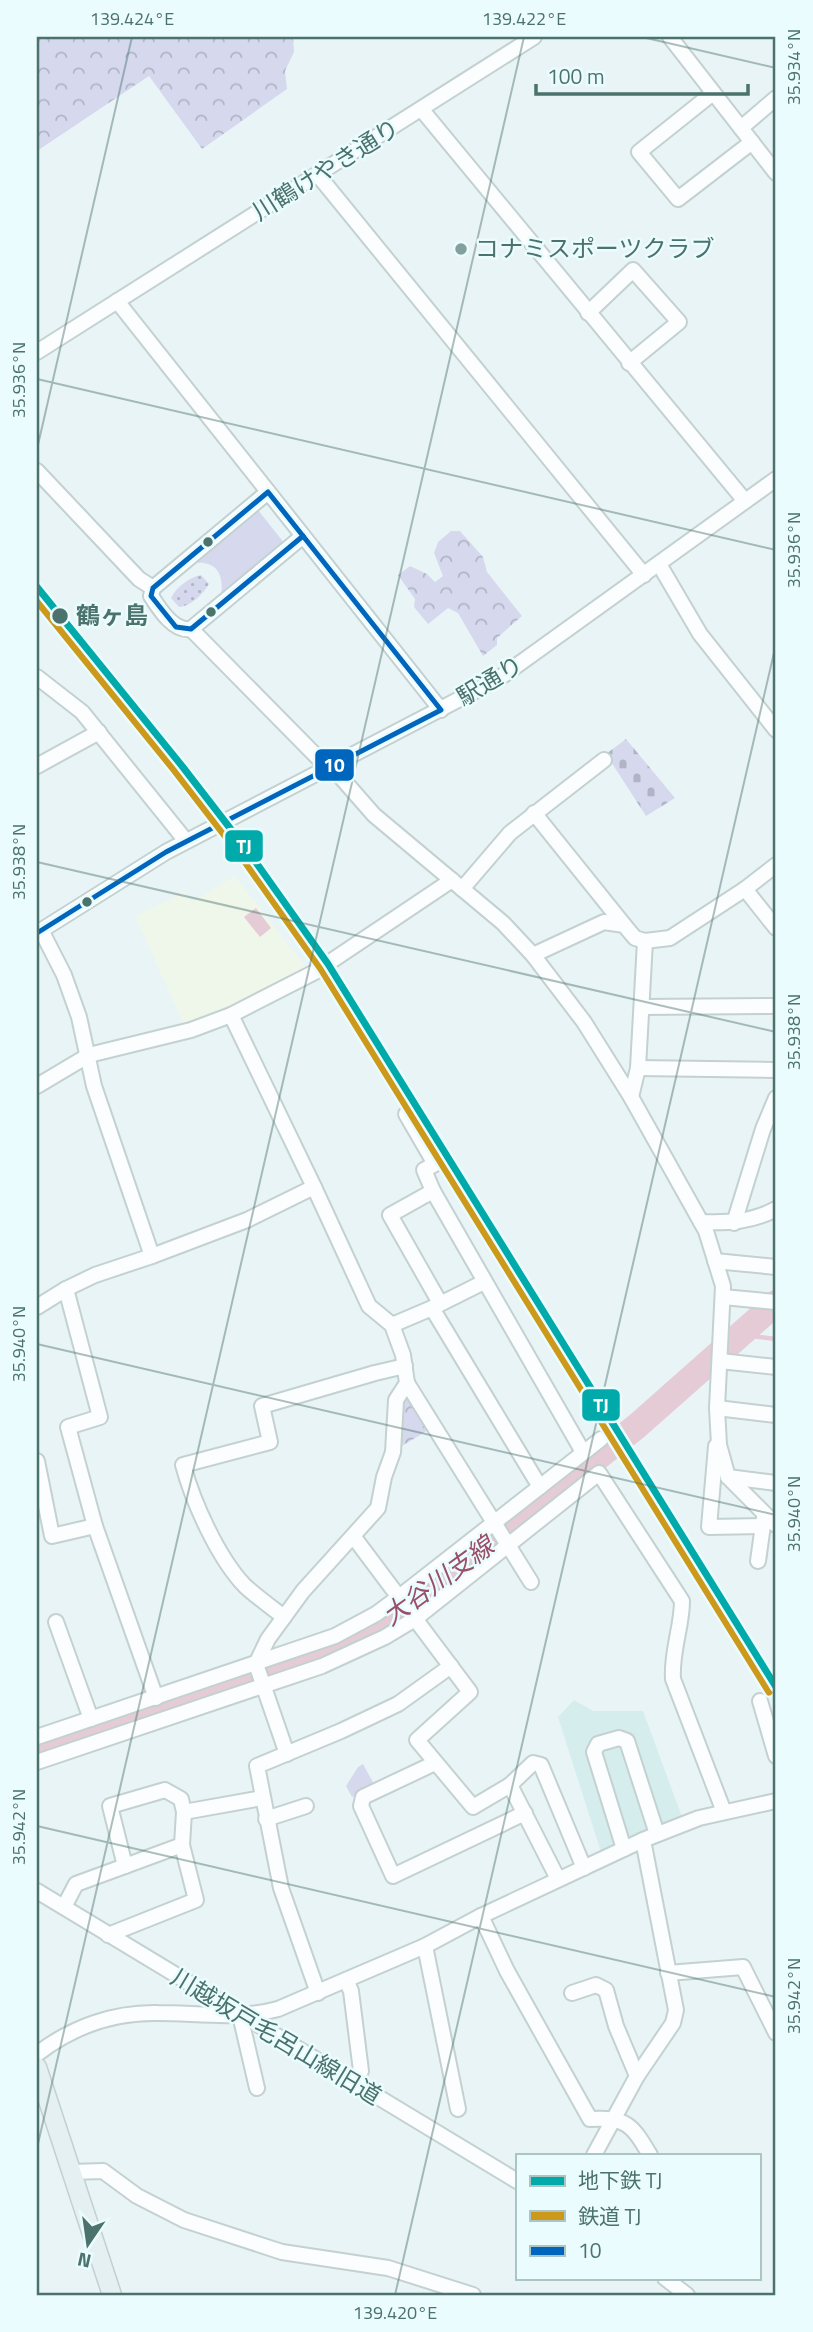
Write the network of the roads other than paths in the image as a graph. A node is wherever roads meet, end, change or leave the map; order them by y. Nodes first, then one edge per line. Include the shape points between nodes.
1 (534, 37) edge
2 (670, 37) edge
3 (713, 93) junction
4 (776, 98) edge
5 (422, 110) junction
6 (741, 128) junction
7 (751, 142) junction
8 (776, 173) edge
9 (318, 175) junction
10 (117, 301) junction
11 (588, 313) junction
12 (37, 352) edge
13 (629, 363) junction
14 (37, 471) edge
15 (776, 478) edge
16 (268, 492) junction
17 (745, 501) junction
18 (303, 536) junction
19 (659, 564) junction
20 (644, 575) junction
21 (153, 587) junction
22 (191, 629) junction
23 (37, 677) edge
24 (442, 710) junction
25 (776, 730) edge
26 (99, 732) junction
27 (604, 760) dead end
28 (37, 766) edge
29 (330, 768) junction
30 (534, 813) junction
31 (186, 841) junction
32 (776, 865) edge
33 (457, 885) junction
34 (745, 889) junction
35 (624, 925) junction
36 (776, 928) edge
37 (39, 931) edge
38 (645, 940) junction
39 (533, 955) junction
40 (776, 1006) edge
41 (642, 1007) junction
42 (231, 1015) junction
43 (89, 1055) junction
44 (638, 1068) junction
45 (776, 1070) edge
46 (37, 1087) edge
47 (631, 1097) junction
48 (776, 1098) edge
49 (406, 1114) dead end
50 (314, 1186) junction
51 (433, 1191) junction
52 (776, 1209) edge
53 (701, 1222) junction
54 (734, 1223) junction
55 (152, 1256) junction
56 (715, 1261) junction
57 (776, 1267) edge
58 (484, 1282) junction
59 (66, 1289) junction
60 (723, 1297) junction
61 (771, 1302) edge
62 (436, 1306) junction
63 (37, 1307) edge
64 (392, 1325) junction
65 (720, 1361) junction
66 (405, 1366) junction
67 (776, 1367) edge
68 (407, 1383) junction
69 (717, 1408) junction
70 (776, 1415) edge
71 (718, 1427) junction
72 (601, 1439) dead end
73 (583, 1452) junction
74 (37, 1461) edge
75 (729, 1477) junction
76 (776, 1483) edge
77 (540, 1487) junction
78 (770, 1520) edge
79 (495, 1525) junction
80 (95, 1526) junction
81 (353, 1536) junction
82 (506, 1544) junction
83 (758, 1561) dead end
84 (531, 1583) dead end
85 (399, 1597) junction
86 (284, 1616) junction
87 (415, 1619) junction
88 (56, 1622) dead end
89 (256, 1664) junction
90 (451, 1666) junction
91 (264, 1686) junction
92 (156, 1698) junction
93 (760, 1701) dead end
94 (91, 1719) junction
95 (37, 1737) edge
96 (287, 1754) junction
97 (776, 1756) edge
98 (37, 1762) edge
99 (435, 1763) junction
100 (510, 1784) junction
101 (262, 1798) junction
102 (776, 1801) edge
103 (306, 1806) dead end
104 (184, 1812) junction
105 (724, 1812) junction
106 (525, 1813) junction
107 (266, 1819) junction
108 (650, 1837) junction
109 (182, 1845) junction
110 (624, 1849) junction
111 (125, 1866) junction
112 (584, 1868) junction
113 (558, 1879) junction
114 (37, 1891) edge
115 (64, 1908) junction
116 (481, 1916) junction
117 (108, 1935) junction
118 (425, 1946) junction
119 (668, 1973) junction
120 (346, 1980) junction
121 (318, 1993) junction
122 (572, 1993) dead end
123 (240, 2015) junction
124 (776, 2033) edge
125 (37, 2054) edge
126 (37, 2067) edge
127 (637, 2076) junction
128 (354, 2084) junction
129 (257, 2088) dead end
130 (457, 2109) dead end
131 (613, 2118) junction
132 (595, 2154) edge
133 (649, 2154) edge
134 (71, 2172) junction
135 (516, 2180) edge
136 (668, 2280) edge
137 (112, 2295) edge
138 (473, 2295) edge
139 (687, 2295) edge

1 - 5 street, 川鶴けやき通り
2 - 3 street
3 - 6 street
3 - 7 street via 639,152 678,199
4 - 6 street
5 - 9 street, 川鶴けやき通り
5 - 11 street
6 - 7 street
7 - 8 street
9 - 10 street, 川鶴けやき通り
9 - 20 street
10 - 12 street, 川鶴けやき通り
10 - 16 street
11 - 13 street
11 - 13 street via 633,270 679,323
13 - 17 street
14 - 21 street via 139,579
15 - 17 street, 駅通り
16 - 18 street
16 - 21 street
17 - 19 street, 駅通り
18 - 22 street
18 - 24 street
19 - 20 street, 駅通り
19 - 25 street via 700,634
20 - 24 street, 駅通り via 498,679
21 - 22 street via 153,599 176,627
22 - 29 street
23 - 26 street via 82,712
24 - 29 street, 駅通り
26 - 28 street
26 - 31 street
27 - 30 street
29 - 31 street, 駅通り
29 - 33 street via 374,815
30 - 33 street
30 - 35 street
31 - 37 street, 駅通り
32 - 34 street
33 - 39 street
33 - 42 street via 315,972
34 - 36 street
34 - 38 street via 670,938
35 - 38 street via 635,938
35 - 39 street via 604,922
37 - 43 street via 64,975
38 - 41 street
39 - 47 street via 584,1022
40 - 41 street
41 - 44 street
42 - 43 street via 191,1030
42 - 50 street
43 - 46 street
43 - 55 street via 94,1086
44 - 45 street
44 - 47 street
47 - 53 street
48 - 54 street
49 - 51 street via 435,1164 424,1170
50 - 55 street via 247,1220
50 - 64 street via 369,1307
51 - 58 street
51 - 62 street via 390,1215
52 - 54 street
53 - 54 street
53 - 56 street
55 - 59 street
56 - 57 street
56 - 60 street
58 - 62 street
58 - 73 street
59 - 63 street
59 - 80 street via 100,1417 68,1427
60 - 61 street
60 - 65 street
62 - 64 street
62 - 77 street
64 - 66 street
65 - 67 street
65 - 69 street
66 - 68 street
66 - 86 street via 262,1406 270,1442 183,1465 218,1548 245,1585
68 - 79 street
68 - 81 street via 396,1400 393,1452 378,1508
69 - 70 street
69 - 71 street
71 - 75 street
71 - 78 street via 709,1527
72 - 73 street
73 - 77 street
74 - 80 street via 52,1536
75 - 76 street
75 - 78 street
77 - 79 street
78 - 83 street
79 - 82 street
79 - 85 street
80 - 92 street
81 - 85 street
81 - 86 street
82 - 84 street
82 - 87 street
82 - 105 street via 599,1473 682,1601 673,1679
85 - 87 street
85 - 89 street via 335,1636
86 - 89 street
87 - 90 street
87 - 91 street via 322,1666
88 - 94 street
89 - 91 street
89 - 92 street
90 - 96 street via 398,1704
90 - 99 street via 470,1692 417,1740
91 - 96 street
91 - 98 street
92 - 94 street
93 - 97 street
94 - 95 street
96 - 101 street via 257,1766
99 - 100 street via 473,1807
99 - 106 street via 363,1797 360,1806 393,1876
100 - 106 street
100 - 112 street via 533,1763 541,1765
101 - 104 street
101 - 107 street
102 - 105 street
103 - 107 street
104 - 109 street
104 - 111 street via 181,1799 165,1790 110,1806
105 - 108 street
106 - 113 street
107 - 121 street via 281,1888
108 - 110 street
108 - 110 street via 626,1741 619,1738 598,1744 594,1752
108 - 119 street
109 - 111 street
109 - 117 street via 196,1900
110 - 112 street
111 - 115 street via 76,1884
112 - 113 street
113 - 116 street
114 - 115 street, 川越坂戸毛呂山線旧道
115 - 117 street, 川越坂戸毛呂山線旧道
116 - 118 street
116 - 131 street via 513,1983 590,2119
117 - 123 street, 川越坂戸毛呂山線旧道
118 - 120 street
118 - 130 street
119 - 124 street via 743,1967
119 - 127 street via 676,2010 673,2023
120 - 121 street
120 - 128 street via 361,2071
121 - 123 street via 278,2009
122 - 127 street via 596,1985 606,1990
123 - 125 street via 156,2012 99,2020 60,2036
123 - 128 street, 川越坂戸毛呂山線旧道
123 - 129 street
126 - 134 main road
127 - 131 street
128 - 135 street, 川越坂戸毛呂山線旧道
131 - 132 street
131 - 133 street via 635,2130
134 - 137 main road
134 - 138 street via 103,2171 137,2196 184,2220 282,2252 388,2268
136 - 139 street

